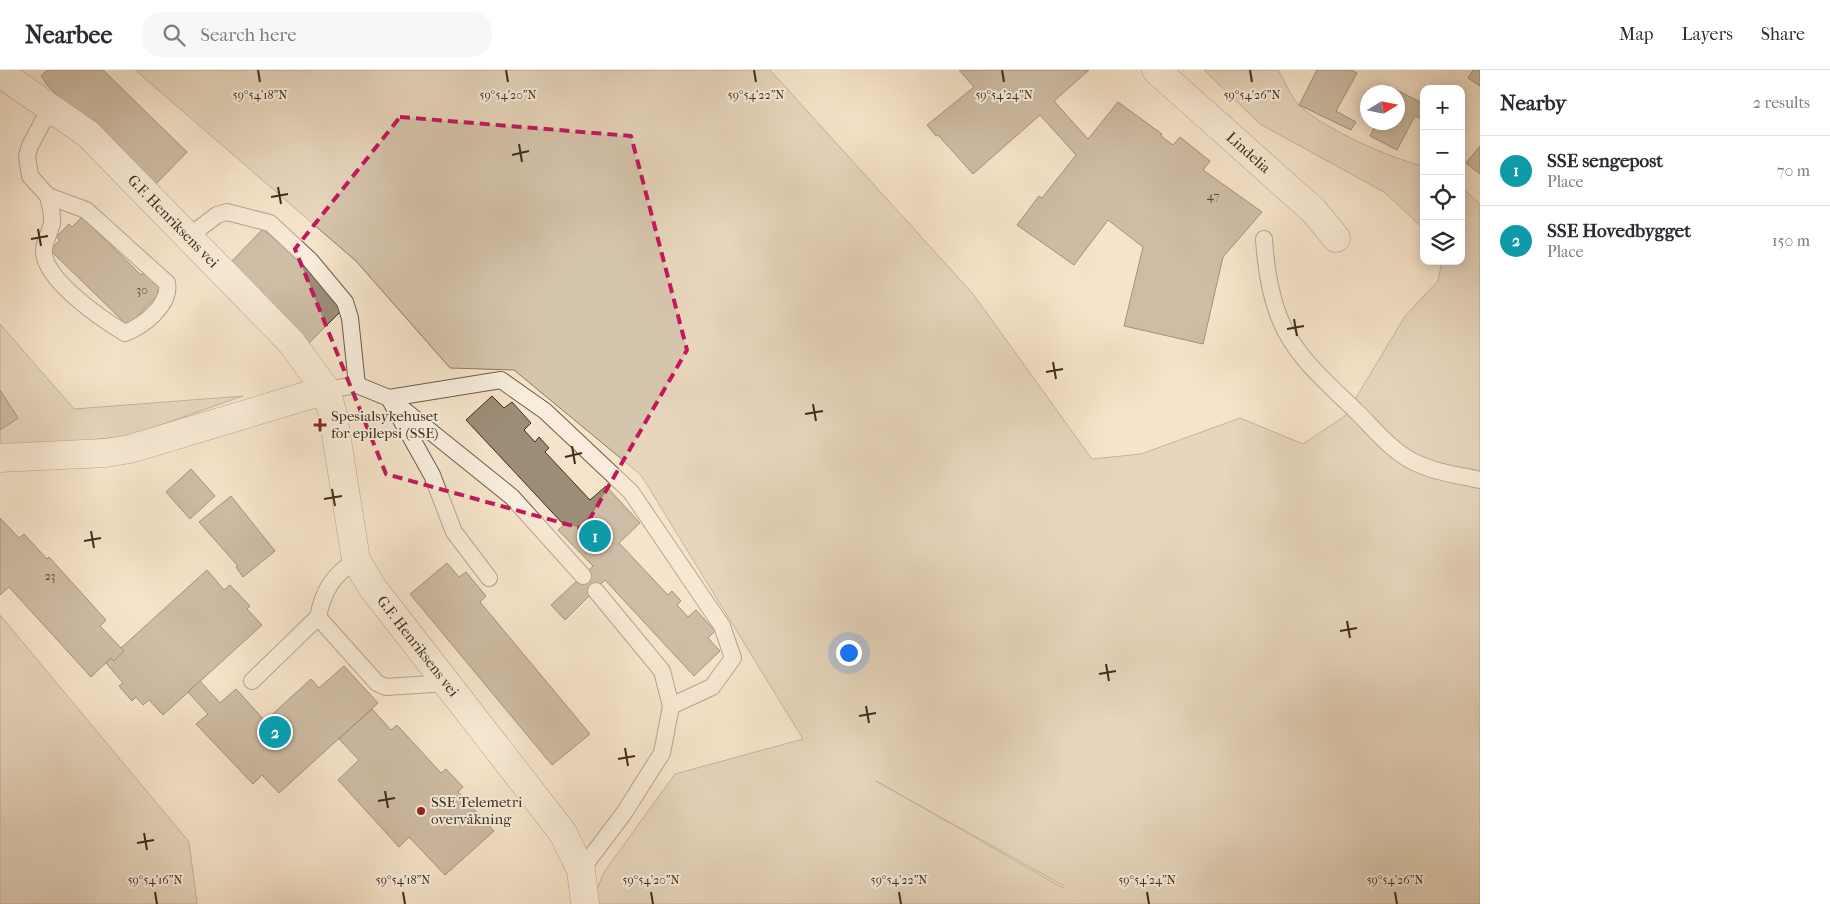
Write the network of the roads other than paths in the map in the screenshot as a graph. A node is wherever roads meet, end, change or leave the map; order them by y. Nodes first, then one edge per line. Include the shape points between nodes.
1 (1156, 70) edge
2 (0, 73) edge
3 (54, 110) junction
4 (48, 196) junction
5 (188, 237) junction
6 (1336, 238) dead end
7 (1264, 239) dead end
8 (357, 385) junction
9 (326, 390) junction
10 (389, 398) junction
11 (0, 458) edge
12 (1480, 480) edge
13 (356, 560) junction
14 (582, 576) dead end
15 (489, 578) dead end
16 (596, 591) dead end
17 (318, 617) junction
18 (252, 681) dead end
19 (448, 683) junction
20 (671, 706) junction
21 (581, 870) junction
22 (585, 904) edge

1 - 6 street, Lindelia via 1314,211
2 - 3 street, G.F. Henriksens vei
3 - 4 lane via 34,136 27,156 30,176
3 - 5 street, G.F. Henriksens vei via 88,134
4 - 4 lane via 86,210 167,284 166,298 135,329 125,333 106,321 50,270 44,249 52,215
5 - 8 lane via 217,215 227,212 270,224 310,260 346,302
5 - 9 street, G.F. Henriksens vei via 291,342
7 - 12 lane via 1265,263 1274,301 1286,332 1309,364 1396,450 1432,469
8 - 9 lane
8 - 10 lane
9 - 11 street via 130,449
9 - 13 street, G.F. Henriksens vei via 333,415
10 - 14 lane via 512,497
10 - 15 lane via 432,475 454,532
10 - 20 lane via 501,380 545,411 631,492 722,626 733,658 712,687
13 - 17 lane via 338,572 321,602
13 - 19 street, G.F. Henriksens vei via 372,587
16 - 20 lane via 662,671
17 - 18 lane
17 - 19 lane via 377,683 386,687
19 - 21 street, G.F. Henriksens vei via 563,833
20 - 21 lane via 662,753 624,813
21 - 22 street, G.F. Henriksens vei

